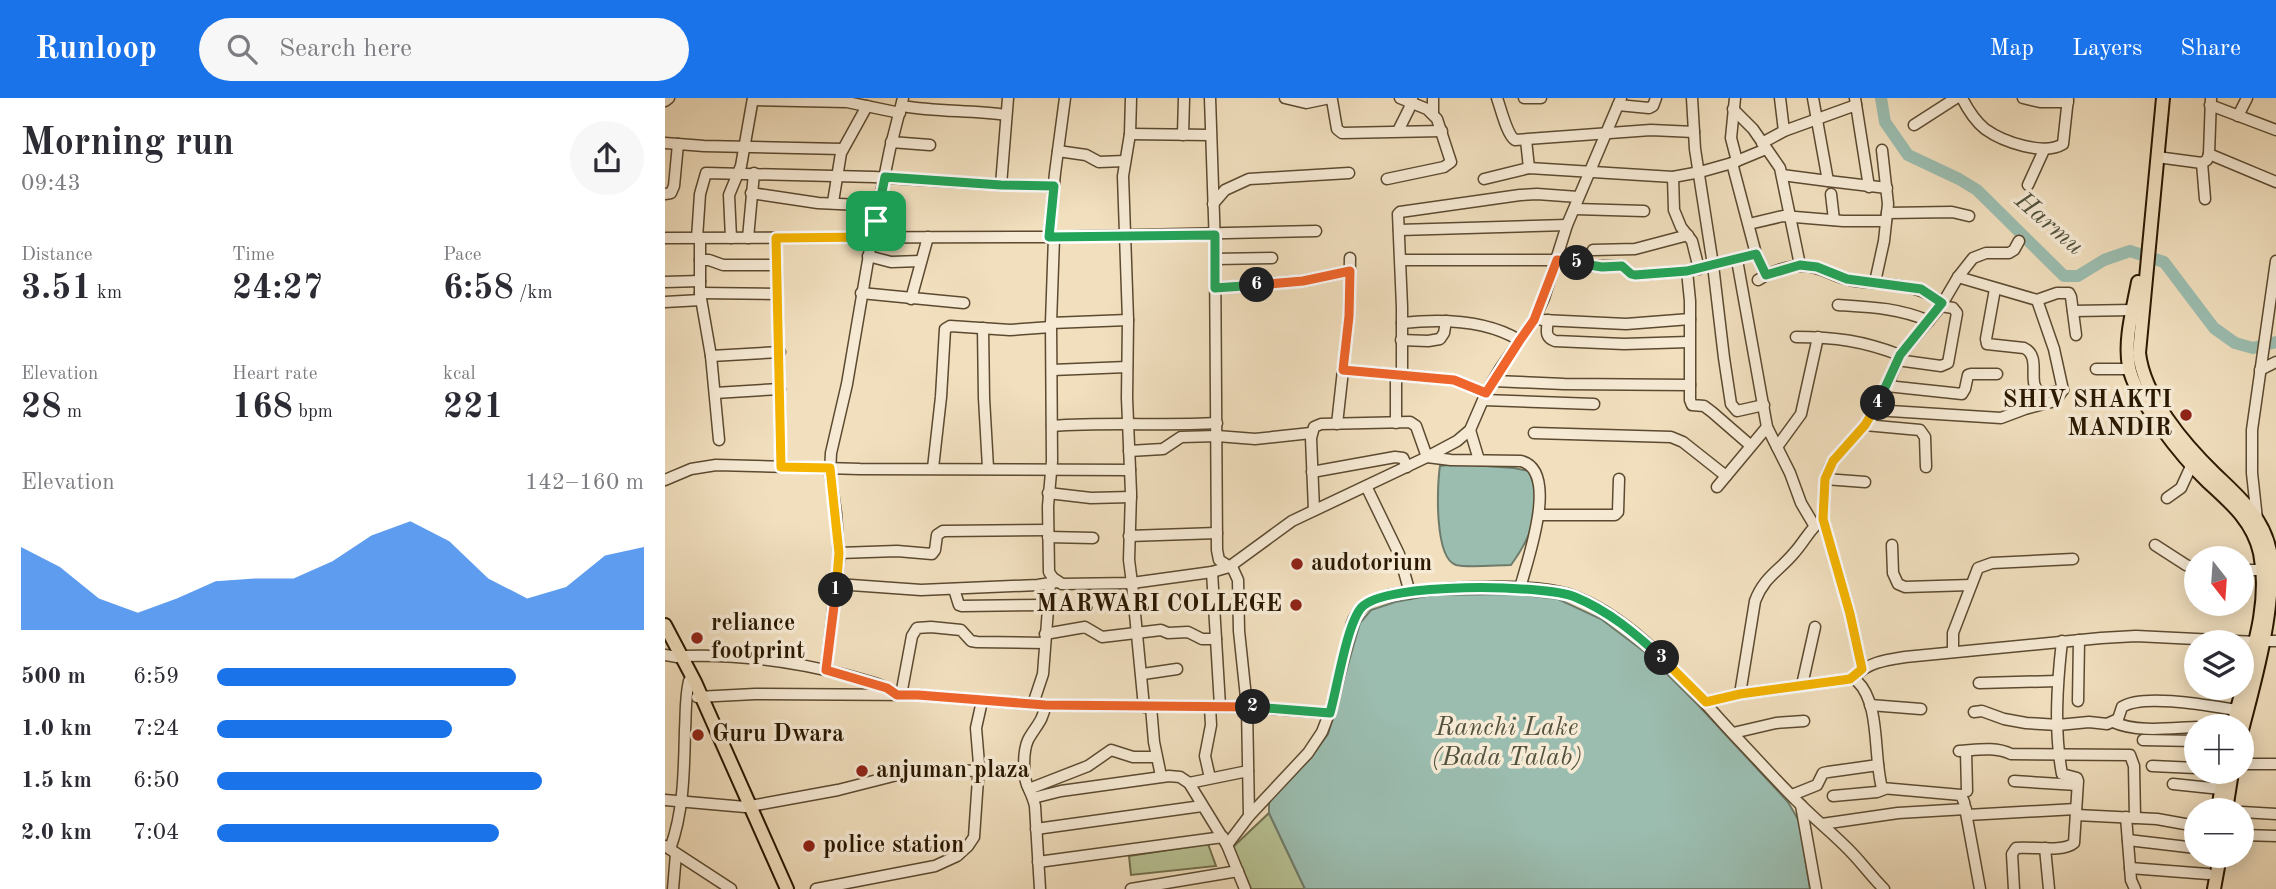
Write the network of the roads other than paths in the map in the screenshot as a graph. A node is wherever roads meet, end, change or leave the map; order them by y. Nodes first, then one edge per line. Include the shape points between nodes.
1 (1008, 98) edge
2 (1065, 98) edge
3 (1131, 98) edge
4 (1184, 98) edge
5 (1210, 98) edge
6 (1285, 98) edge
7 (1326, 98) edge
8 (1400, 98) edge
9 (1433, 98) edge
10 (1497, 98) edge
11 (1524, 98) edge
12 (1541, 98) edge
13 (1656, 98) edge
14 (1692, 98) edge
15 (1735, 98) edge
16 (1780, 98) edge
17 (1813, 98) edge
18 (1959, 98) edge
19 (2023, 98) edge
20 (2155, 98) edge
21 (2163, 98) edge
22 (2247, 98) edge
23 (753, 99) edge
24 (1412, 100) edge
25 (2068, 100) edge
26 (1620, 101) edge
27 (1856, 102) edge
28 (2210, 102) edge
29 (867, 106) junction
30 (902, 106) edge
31 (1733, 109) junction
32 (1433, 114) junction
33 (1006, 115) junction
34 (2238, 116) junction
35 (1816, 119) junction
36 (1915, 125) dead end
37 (2276, 130) edge
38 (1398, 131) junction
39 (1442, 131) junction
40 (1784, 131) junction
41 (1694, 132) junction
42 (1606, 133) junction
43 (1130, 134) junction
44 (1183, 135) junction
45 (1210, 135) junction
46 (1525, 140) junction
47 (891, 142) junction
48 (665, 143) edge
49 (678, 144) junction
50 (930, 145) dead end
51 (746, 146) junction
52 (1764, 146) junction
53 (842, 149) junction
54 (1882, 150) dead end
55 (2044, 150) junction
56 (1058, 151) junction
57 (2157, 157) junction
58 (2206, 158) junction
59 (1125, 160) junction
60 (1735, 162) junction
61 (1529, 168) junction
62 (1590, 170) junction
63 (1700, 172) junction
64 (739, 173) junction
65 (754, 173) junction
66 (1349, 173) dead end
67 (1782, 175) junction
68 (836, 176) junction
69 (885, 177) junction
70 (1673, 177) junction
71 (1387, 179) dead end
72 (1484, 179) dead end
73 (1828, 181) junction
74 (2276, 182) edge
75 (1001, 185) junction
76 (2028, 185) dead end
77 (1054, 186) junction
78 (1869, 187) junction
79 (1887, 188) junction
80 (751, 193) junction
81 (665, 194) edge
82 (1831, 194) dead end
83 (1579, 197) junction
84 (2205, 199) dead end
85 (833, 202) junction
86 (1213, 204) junction
87 (880, 206) junction
88 (1575, 209) junction
89 (1644, 211) dead end
90 (1969, 216) dead end
91 (1887, 217) junction
92 (1791, 218) junction
93 (1834, 220) junction
94 (1749, 224) junction
95 (1567, 225) junction
96 (1399, 230) junction
97 (1316, 231) dead end
98 (2146, 233) junction
99 (1215, 235) junction
100 (1125, 236) junction
101 (1688, 236) junction
102 (871, 237) junction
103 (928, 237) junction
104 (1051, 237) junction
105 (665, 238) edge
106 (698, 238) junction
107 (731, 238) junction
108 (748, 238) junction
109 (776, 238) junction
110 (2019, 241) dead end
111 (1593, 250) dead end
112 (1756, 254) junction
113 (868, 256) junction
114 (1272, 258) dead end
115 (1350, 258) dead end
116 (700, 260) junction
117 (1215, 260) junction
118 (1401, 260) junction
119 (1557, 260) junction
120 (1737, 260) junction
121 (921, 261) junction
122 (2276, 261) edge
123 (776, 265) junction
124 (1713, 265) junction
125 (1800, 265) junction
126 (1699, 269) junction
127 (1350, 271) junction
128 (1687, 271) junction
129 (2143, 273) junction
130 (1958, 277) junction
131 (700, 281) junction
132 (665, 282) edge
133 (1875, 282) junction
134 (1215, 288) junction
135 (1995, 289) junction
136 (862, 293) junction
137 (776, 295) junction
138 (701, 297) junction
139 (911, 299) junction
140 (2037, 300) junction
141 (665, 302) edge
142 (964, 303) dead end
143 (1942, 304) junction
144 (1838, 305) dead end
145 (2133, 310) junction
146 (2073, 311) junction
147 (1690, 319) junction
148 (1128, 320) junction
149 (1534, 320) junction
150 (1548, 320) junction
151 (1929, 320) junction
152 (1446, 321) junction
153 (1402, 323) junction
154 (1051, 325) junction
155 (983, 328) junction
156 (2269, 333) edge
157 (2075, 335) dead end
158 (1796, 337) dead end
159 (1818, 337) junction
160 (1401, 340) junction
161 (1520, 340) junction
162 (1689, 342) junction
163 (780, 352) junction
164 (711, 356) junction
165 (1899, 358) junction
166 (2276, 365) edge
167 (1127, 367) junction
168 (2261, 368) junction
169 (2096, 369) dead end
170 (2130, 369) junction
171 (1052, 370) junction
172 (1343, 370) junction
173 (1997, 374) dead end
174 (1399, 376) junction
175 (1494, 381) junction
176 (1690, 385) junction
177 (1887, 386) junction
178 (780, 389) junction
179 (2063, 390) junction
180 (715, 393) junction
181 (1485, 397) junction
182 (1594, 404) dead end
183 (1764, 405) junction
184 (1874, 410) junction
185 (1217, 423) junction
186 (1396, 423) junction
187 (1128, 424) junction
188 (1337, 424) junction
189 (1865, 425) junction
190 (1052, 426) junction
191 (1767, 427) junction
192 (1470, 430) junction
193 (1534, 432) dead end
194 (1311, 433) junction
195 (1217, 436) junction
196 (719, 440) dead end
197 (1750, 445) junction
198 (1777, 447) junction
199 (1129, 452) junction
200 (1427, 457) junction
201 (1479, 460) junction
202 (2192, 464) junction
203 (781, 467) junction
204 (1407, 467) junction
205 (1926, 467) dead end
206 (830, 468) junction
207 (933, 468) junction
208 (988, 468) junction
209 (1051, 470) junction
210 (1130, 470) junction
211 (1311, 472) junction
212 (1726, 475) junction
213 (1619, 479) dead end
214 (1825, 479) junction
215 (665, 480) edge
216 (1864, 481) dead end
217 (1717, 487) dead end
218 (1367, 488) junction
219 (1048, 493) junction
220 (1131, 497) junction
221 (2167, 498) dead end
222 (1314, 510) junction
223 (1539, 515) junction
224 (1819, 522) junction
225 (2257, 526) junction
226 (1217, 533) junction
227 (1048, 534) junction
228 (1129, 536) junction
229 (1093, 538) dead end
230 (1892, 545) dead end
231 (2155, 545) dead end
232 (839, 553) junction
233 (2073, 559) dead end
234 (2184, 564) edge
235 (1229, 567) junction
236 (2254, 570) edge
237 (2263, 570) junction
238 (1212, 572) junction
239 (1054, 583) junction
240 (1132, 583) junction
241 (837, 584) junction
242 (1971, 585) junction
243 (1520, 588) junction
244 (954, 589) junction
245 (1410, 593) junction
246 (1047, 605) junction
247 (665, 625) edge
248 (1815, 627) dead end
249 (1138, 633) junction
250 (665, 638) edge
251 (1045, 638) junction
252 (1216, 639) junction
253 (2079, 640) junction
254 (2062, 641) junction
255 (2265, 641) edge
256 (1953, 652) junction
257 (675, 656) edge
258 (1177, 669) dead end
259 (826, 670) junction
260 (1143, 674) junction
261 (1856, 676) junction
262 (689, 681) junction
263 (2057, 681) junction
264 (1979, 684) dead end
265 (1802, 685) junction
266 (1740, 694) junction
267 (899, 695) junction
268 (699, 696) junction
269 (982, 701) junction
270 (2078, 701) dead end
271 (1706, 702) junction
272 (1033, 704) junction
273 (1045, 705) junction
274 (1871, 705) junction
275 (1215, 706) junction
276 (1148, 707) junction
277 (1247, 707) junction
278 (1921, 709) dead end
279 (2236, 710) junction
280 (1974, 712) dead end
281 (1330, 713) junction
282 (2235, 714) edge
283 (2246, 714) edge
284 (1804, 721) dead end
285 (2113, 722) junction
286 (2058, 725) junction
287 (2184, 727) edge
288 (1733, 733) junction
289 (2143, 740) dead end
290 (2184, 741) edge
291 (2060, 753) junction
292 (1156, 757) junction
293 (2254, 764) edge
294 (2276, 764) edge
295 (1878, 765) junction
296 (2152, 766) dead end
297 (2184, 767) edge
298 (979, 771) junction
299 (1248, 771) junction
300 (1161, 776) junction
301 (1210, 778) junction
302 (2014, 781) dead end
303 (1189, 783) junction
304 (2172, 784) dead end
305 (2222, 784) edge
306 (2077, 785) junction
307 (1885, 789) junction
308 (2221, 789) junction
309 (1968, 791) dead end
310 (1031, 794) junction
311 (1792, 796) junction
312 (1833, 796) dead end
313 (2220, 798) edge
314 (665, 800) edge
315 (682, 802) junction
316 (1801, 805) junction
317 (1202, 806) junction
318 (748, 807) junction
319 (1966, 812) junction
320 (2076, 812) junction
321 (2254, 813) edge
322 (2276, 814) edge
323 (1249, 816) junction
324 (2130, 818) junction
325 (1822, 824) junction
326 (2184, 824) edge
327 (1036, 829) junction
328 (2254, 835) edge
329 (2276, 836) edge
330 (2128, 840) junction
331 (1225, 841) junction
332 (2184, 847) edge
333 (2045, 848) junction
334 (670, 849) edge
335 (1038, 862) junction
336 (2209, 868) edge
337 (2218, 868) edge
338 (2130, 869) junction
339 (1238, 871) junction
340 (2208, 874) junction
341 (673, 889) edge
342 (731, 889) edge
343 (778, 889) edge
344 (787, 889) edge
345 (816, 889) edge
346 (1040, 889) edge
347 (1131, 889) edge
348 (1245, 889) edge
349 (1816, 889) edge
350 (1884, 889) edge
351 (1980, 889) edge
352 (2014, 889) edge
353 (2049, 889) edge
354 (2135, 889) edge
355 (2206, 889) edge
356 (2214, 889) edge

1 - 33 street
2 - 56 street
3 - 43 street
4 - 44 street
5 - 45 street
6 - 7 street via 1306,103
7 - 38 street via 1332,100 1338,133
8 - 24 street
9 - 32 street
10 - 46 street via 1511,139
11 - 12 street
13 - 26 street via 1649,108
14 - 41 street
15 - 31 street
16 - 40 street
17 - 35 street
18 - 36 street
18 - 55 street via 1972,117 2000,138
19 - 25 street
20 - 98 main road
21 - 57 main road
22 - 34 street
23 - 29 street
23 - 51 street
24 - 32 street
24 - 38 street
25 - 55 street via 2063,144
26 - 42 street
27 - 35 street
27 - 78 street
28 - 34 street
28 - 58 street
29 - 30 street
29 - 53 street
30 - 33 street
30 - 47 street
31 - 52 street
31 - 60 street
32 - 39 street
33 - 75 street
34 - 37 street
35 - 40 street
35 - 73 street
38 - 39 street
39 - 71 street via 1449,165
40 - 52 street
41 - 42 street
41 - 63 street
42 - 46 street
42 - 62 street
43 - 44 street
43 - 59 street
44 - 45 street
45 - 86 street
46 - 61 street
47 - 50 street
47 - 69 street
48 - 49 street
49 - 51 street
49 - 81 street via 674,186
51 - 53 street
51 - 64 street
52 - 60 street
52 - 67 street
53 - 68 street
54 - 79 street
55 - 76 street
56 - 59 street via 1100,162
56 - 77 street
57 - 58 street
57 - 98 main road
58 - 74 street
58 - 84 street
59 - 100 street
60 - 63 street
60 - 94 street
61 - 62 street
61 - 72 street
62 - 70 street
62 - 83 street
63 - 70 street
63 - 124 street
64 - 65 street
64 - 106 street via 706,173
64 - 107 street via 729,195
65 - 68 street
65 - 80 street
66 - 86 street via 1249,178 1225,190
67 - 73 street
67 - 92 street
68 - 69 street
68 - 85 street
69 - 75 street
69 - 87 street
70 - 101 street via 1674,209
73 - 78 street
75 - 77 street
77 - 104 street
78 - 79 street
79 - 91 street
80 - 85 street
80 - 108 street
82 - 93 street
83 - 88 street
83 - 96 street via 1520,195 1400,212
85 - 87 street
86 - 99 street
87 - 102 street
88 - 89 street
88 - 95 street
90 - 91 street via 1952,212
91 - 93 street
91 - 133 street
92 - 93 street
92 - 94 street
92 - 125 street
94 - 112 street
95 - 96 street
95 - 119 street
96 - 118 street
97 - 99 street
98 - 129 main road
99 - 100 street
99 - 117 street
100 - 104 street
100 - 148 street
101 - 111 street via 1635,249
101 - 126 street
102 - 103 street
102 - 109 street
102 - 113 street
103 - 104 street
103 - 121 street
104 - 154 street
105 - 106 street
106 - 107 street
106 - 116 street
107 - 108 street
108 - 109 street
109 - 123 street
110 - 130 street via 2009,253 1979,254
112 - 120 street
112 - 125 street via 1762,277
113 - 121 street via 891,262
113 - 136 street
114 - 117 street
115 - 127 street
116 - 123 street
116 - 131 street
117 - 134 street
118 - 119 street
118 - 153 street
119 - 128 street via 1622,266 1631,274
119 - 149 street
120 - 124 street
120 - 183 street
121 - 139 street
122 - 156 street
123 - 137 street
124 - 126 street
124 - 183 street via 1731,404 1737,411
125 - 133 street
126 - 128 street
127 - 134 street via 1303,281
127 - 172 street
128 - 147 street
129 - 145 main road
129 - 225 main road via 2139,353 2147,384 2169,420 2197,456 2244,502
130 - 135 street
130 - 143 street
131 - 132 street
131 - 138 street
133 - 143 street via 1921,289
134 - 185 street
135 - 140 street
135 - 179 street via 1987,344 2029,350 2037,389
136 - 139 street
136 - 206 street
137 - 138 street
137 - 163 street
138 - 141 street
138 - 164 street
139 - 142 street
140 - 146 street via 2069,293
140 - 179 street
143 - 151 street
143 - 165 street via 1957,313 1948,363 1941,366
144 - 151 street via 1884,308
145 - 146 street
145 - 170 main road
146 - 157 street
147 - 150 street via 1626,324
147 - 162 street
148 - 154 street
148 - 167 street
149 - 150 street
149 - 161 street
150 - 162 street via 1546,335 1555,341
151 - 165 street
152 - 153 street
152 - 160 street via 1440,339
152 - 161 street via 1503,331
153 - 160 street
154 - 155 street
154 - 171 street
155 - 207 street via 945,328
155 - 208 street
156 - 168 street
158 - 159 street
159 - 165 street via 1867,343
159 - 198 street via 1801,414
160 - 174 street
161 - 175 street
162 - 176 street
163 - 164 street
163 - 178 street
164 - 180 street
165 - 177 street
166 - 168 street
167 - 171 street
167 - 187 street
168 - 225 street via 2251,454
169 - 170 street
170 - 202 main road via 2153,414
171 - 190 street
172 - 174 street
172 - 188 street
173 - 177 street via 1968,375 1962,394
174 - 181 street via 1454,380
174 - 186 street
175 - 176 street
175 - 181 street
176 - 197 street via 1692,405 1704,406
177 - 184 street
178 - 180 street
178 - 203 street
179 - 184 street via 2055,401 2001,418
180 - 196 street
181 - 182 street
181 - 192 street
183 - 191 street
184 - 189 street
185 - 187 street
185 - 195 street
186 - 188 street
186 - 200 street via 1414,423
187 - 190 street
187 - 199 street
188 - 194 street via 1317,425
189 - 205 street via 1920,430 1925,437
189 - 214 street via 1833,461
190 - 209 street
191 - 197 street
191 - 198 street
192 - 200 street
192 - 201 street
193 - 212 street via 1671,437
194 - 195 street via 1255,439
194 - 211 street
195 - 199 street via 1181,437 1163,449
195 - 226 street
197 - 212 street
198 - 224 street via 1801,503
199 - 210 street
200 - 201 street
200 - 204 street
201 - 223 street via 1530,463 1538,476
202 - 221 street via 2181,488
202 - 225 main road
203 - 206 street
203 - 215 street via 705,466
204 - 211 street via 1403,458 1395,457
204 - 218 street
206 - 207 street
206 - 232 street
207 - 208 street
208 - 209 street
209 - 210 street
209 - 219 street
210 - 220 street
211 - 222 street
212 - 217 street
213 - 223 street via 1615,515
214 - 216 street
214 - 224 street
218 - 222 street
218 - 245 street via 1399,554
219 - 220 street
219 - 227 street
220 - 228 street
222 - 235 street
223 - 243 street
224 - 261 street via 1850,614
224 - 266 street via 1760,588
225 - 237 main road
225 - 255 main road via 2270,553
226 - 228 street
226 - 235 street via 1217,556
227 - 229 street
227 - 232 street via 943,531 937,535 932,554
227 - 239 street via 1049,572
228 - 240 street
230 - 242 street via 1898,584
231 - 234 street
232 - 241 street
233 - 242 street via 1984,565
235 - 238 street
235 - 277 street via 1238,580
236 - 237 street
237 - 255 main road
238 - 240 street
238 - 252 street
239 - 240 street
239 - 244 street
239 - 246 street
240 - 249 street
241 - 244 street
241 - 259 street
242 - 256 street via 1953,633
243 - 245 street
243 - 271 street via 1566,594 1607,614 1635,634
244 - 246 street via 962,606
245 - 281 street via 1370,601 1358,611
246 - 251 street
247 - 257 main road
248 - 265 street
249 - 251 street via 1102,637 1085,627
249 - 252 street via 1188,632
249 - 260 street
250 - 257 main road
251 - 267 street via 977,642 961,630 917,628
251 - 272 street via 1043,674
252 - 275 street
253 - 254 street
253 - 255 street via 2136,636
253 - 270 street
254 - 256 street
254 - 263 street
255 - 279 main road
255 - 283 main road
256 - 261 street via 1888,659
257 - 259 street via 770,659
257 - 262 main road
257 - 268 main road
258 - 260 street
259 - 267 street
260 - 276 street
261 - 265 street
261 - 274 street
262 - 268 main road
262 - 315 street
263 - 264 street
263 - 286 street
265 - 266 street
266 - 271 street
267 - 268 street
267 - 269 street
268 - 318 main road
269 - 272 street
269 - 298 street via 976,734
271 - 288 street
272 - 273 street
273 - 276 street
273 - 310 street via 1041,722 1027,743 1025,776
274 - 278 street
274 - 295 street
275 - 276 street
275 - 277 street
275 - 301 street via 1205,756
276 - 292 street
277 - 281 street
277 - 299 street
279 - 282 main road
279 - 285 street via 2180,702 2133,703 2122,707
280 - 286 street
281 - 323 street via 1308,754
284 - 288 street
285 - 286 street
285 - 287 street via 2124,727
286 - 291 street
288 - 311 street
289 - 290 street
291 - 306 street via 2062,774 2077,778
291 - 309 street via 1963,751
291 - 324 street via 2130,755 2134,766
292 - 300 street
292 - 310 street via 1133,757 1111,750
293 - 294 street
295 - 307 street
295 - 311 street via 1823,773 1820,783
296 - 297 street
298 - 318 street via 905,773
298 - 345 street via 974,837 957,856 935,866
299 - 301 street
299 - 323 street
300 - 303 street via 1175,775
300 - 310 street
301 - 303 street
302 - 306 street
303 - 317 street
304 - 308 street
305 - 308 main road
306 - 320 street
307 - 312 street
307 - 319 street via 1956,793 1963,798
308 - 313 main road
310 - 327 street
311 - 316 street
314 - 315 street
315 - 318 street
315 - 334 street
316 - 325 street
316 - 349 street
317 - 327 street
317 - 331 street
318 - 343 main road
318 - 344 main road
319 - 320 street
319 - 325 street via 1898,813
319 - 351 street
320 - 324 street
320 - 333 street via 2074,844
321 - 322 street
323 - 331 street
324 - 326 street
324 - 330 street
325 - 350 street
327 - 335 street
328 - 329 street
330 - 332 street
330 - 338 street
331 - 335 street
331 - 339 street
333 - 352 street via 2012,851
333 - 353 street
334 - 341 street
334 - 342 street
335 - 346 street
336 - 340 main road
337 - 356 main road
338 - 340 street
338 - 354 street
339 - 347 street
339 - 348 street
340 - 355 main road

